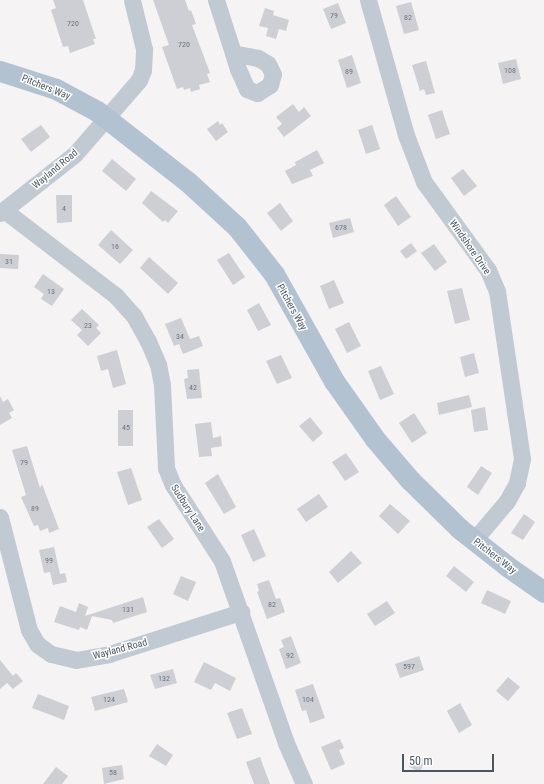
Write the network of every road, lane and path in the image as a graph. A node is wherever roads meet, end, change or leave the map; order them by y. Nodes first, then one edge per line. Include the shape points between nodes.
1 (132, 0) edge
2 (216, 0) edge
3 (368, 0) edge
4 (232, 53) dead end
5 (0, 71) edge
6 (107, 120) junction
7 (2, 212) edge
8 (0, 517) edge
9 (474, 540) junction
10 (544, 592) edge
11 (241, 612) junction
12 (304, 784) edge

1 - 6 street, Wayland Road via 144,49 143,70 140,80
2 - 4 street
3 - 9 street, Windshore Drive via 406,135 424,182 488,270 497,291 522,459 518,478 507,501
5 - 6 main road, Pitchers Way via 22,76 70,96
6 - 7 street, Wayland Road via 75,154
6 - 9 main road, Pitchers Way via 188,182 255,246 280,284 331,376 362,422 410,480
7 - 11 street, Sudbury Lane via 116,296 141,328 154,354 160,375 166,468 173,485 222,561
8 - 11 street, Wayland Road via 29,630 38,644 52,654 76,660 109,654
9 - 10 main road, Pitchers Way
11 - 12 street, Sudbury Lane via 286,743

